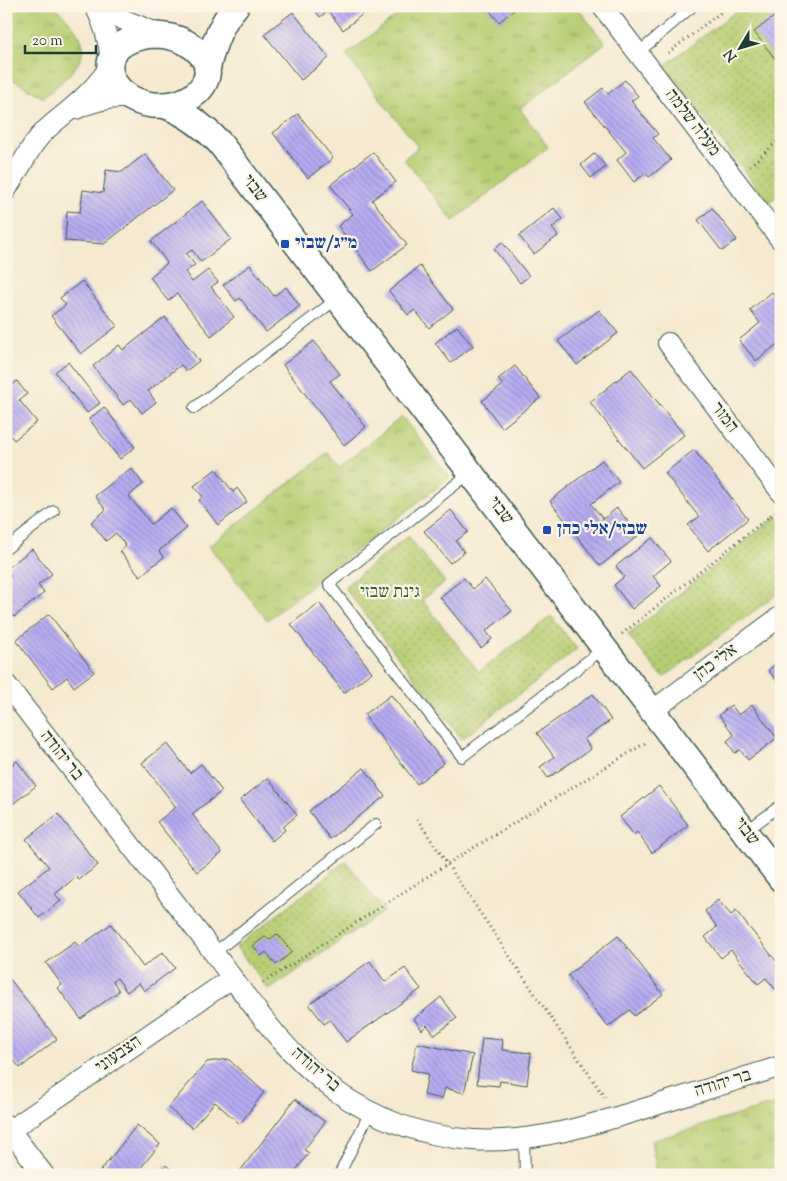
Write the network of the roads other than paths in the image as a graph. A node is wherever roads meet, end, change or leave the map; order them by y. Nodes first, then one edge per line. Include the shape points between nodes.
1 (94, 6) edge
2 (101, 6) edge
3 (602, 6) edge
4 (693, 6) edge
5 (234, 8) edge
6 (169, 37) junction
7 (643, 60) junction
8 (110, 64) junction
9 (206, 75) junction
10 (134, 99) junction
11 (164, 105) junction
12 (61, 117) junction
13 (219, 142) junction
14 (6, 190) edge
15 (781, 240) edge
16 (338, 298) junction
17 (668, 343) dead end
18 (194, 408) dead end
19 (470, 472) junction
20 (781, 492) edge
21 (54, 512) dead end
22 (6, 549) edge
23 (781, 616) edge
24 (604, 648) junction
25 (6, 684) edge
26 (652, 710) junction
27 (781, 805) edge
28 (376, 824) dead end
29 (745, 832) junction
30 (781, 879) edge
31 (214, 953) junction
32 (232, 978) junction
33 (781, 1066) edge
34 (370, 1112) junction
35 (8, 1130) edge
36 (524, 1138) junction
37 (44, 1175) edge
38 (339, 1175) edge
39 (525, 1175) edge

1 - 8 street via 106,33
2 - 6 street via 122,20
3 - 7 street, מעלה שלמה
4 - 7 lane
5 - 6 street via 188,36
5 - 9 street via 212,49
6 - 8 street via 146,36 126,42 113,55
6 - 9 street via 189,44 199,52 206,62
7 - 15 street, מעלה שלמה
8 - 10 street via 114,83
8 - 12 street via 91,90
9 - 11 street via 201,89 191,97
9 - 13 street, שבזי via 208,113
10 - 11 street
10 - 12 street via 120,97 99,101
11 - 13 street, שבזי via 192,119
12 - 14 street via 33,144
13 - 16 street, שבזי
16 - 18 lane
16 - 19 street, שבזי
17 - 20 street, המור
19 - 24 street, שבזי
19 - 24 lane via 329,584 462,757
21 - 22 lane
23 - 26 street, אלי כהן
24 - 26 street, שבזי
25 - 31 street, בר יהודה
26 - 29 street, שבזי
27 - 29 lane
28 - 31 lane
29 - 30 street, שבזי
31 - 32 street, בר יהודה
32 - 34 street, בר יהודה via 273,1031 303,1062 333,1089
32 - 35 street, הצבעוני
33 - 36 street, בר יהודה via 618,1117
34 - 36 street, בר יהודה via 399,1126 435,1135 474,1140
34 - 38 lane
35 - 37 street
36 - 39 lane

